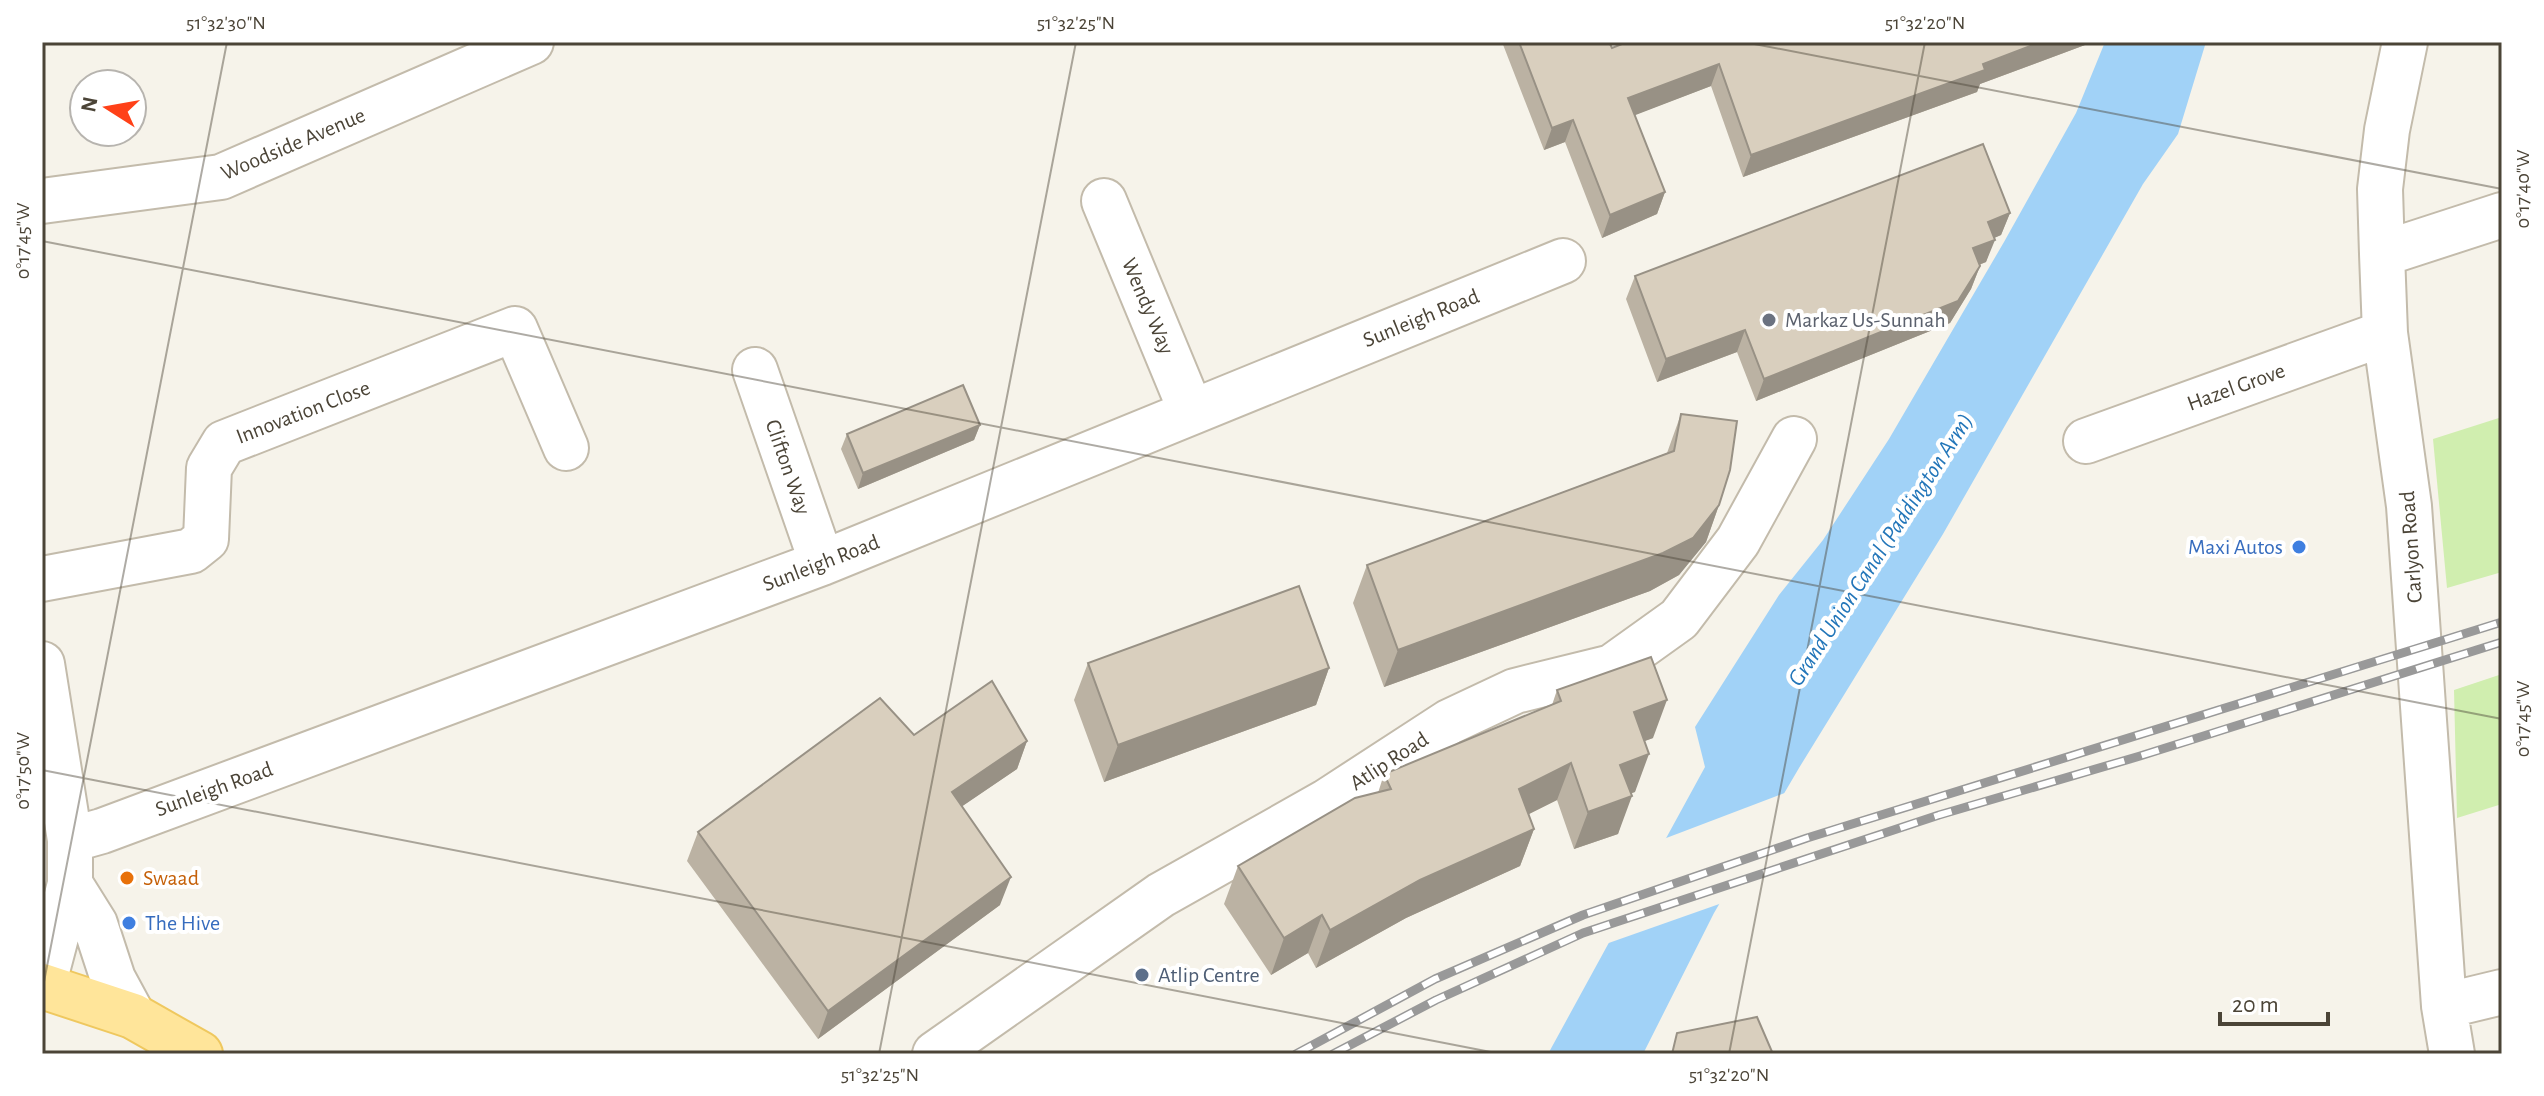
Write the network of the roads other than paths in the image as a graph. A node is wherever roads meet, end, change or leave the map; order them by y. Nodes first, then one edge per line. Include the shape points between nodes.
1 (531, 42) edge
2 (2405, 42) edge
3 (42, 201) edge
4 (1104, 201) dead end
5 (2502, 215) edge
6 (2382, 254) junction
7 (1563, 261) dead end
8 (2385, 333) junction
9 (755, 370) dead end
10 (1191, 411) junction
11 (1794, 439) dead end
12 (2086, 441) dead end
13 (566, 448) dead end
14 (822, 563) junction
15 (42, 579) edge
16 (42, 664) edge
17 (70, 840) junction
18 (70, 884) junction
19 (43, 986) edge
20 (2502, 992) edge
21 (2444, 1006) junction
22 (133, 1016) junction
23 (2447, 1053) edge
24 (200, 1054) edge
25 (935, 1054) edge

1 - 3 street, Woodside Avenue via 221,177
2 - 6 street, Carlyon Road via 2380,189
4 - 10 street, Wendy Way
5 - 6 street
6 - 8 street, Carlyon Road
7 - 10 street, Sunleigh Road
8 - 12 street, Hazel Grove
8 - 21 street, Carlyon Road via 2409,506
9 - 14 street, Clifton Way
10 - 14 street, Sunleigh Road
11 - 25 street, Atlip Road via 1738,541 1679,619 1612,667 1515,691 1449,722 1326,802 1161,895
13 - 15 street, Innovation Close via 515,329 224,443 209,468 206,539 191,551
14 - 17 street, Sunleigh Road
16 - 17 street
17 - 18 street
18 - 19 street
18 - 22 street via 95,924 113,979
19 - 22 main road
20 - 21 street
21 - 23 street, Carlyon Road
22 - 24 main road

